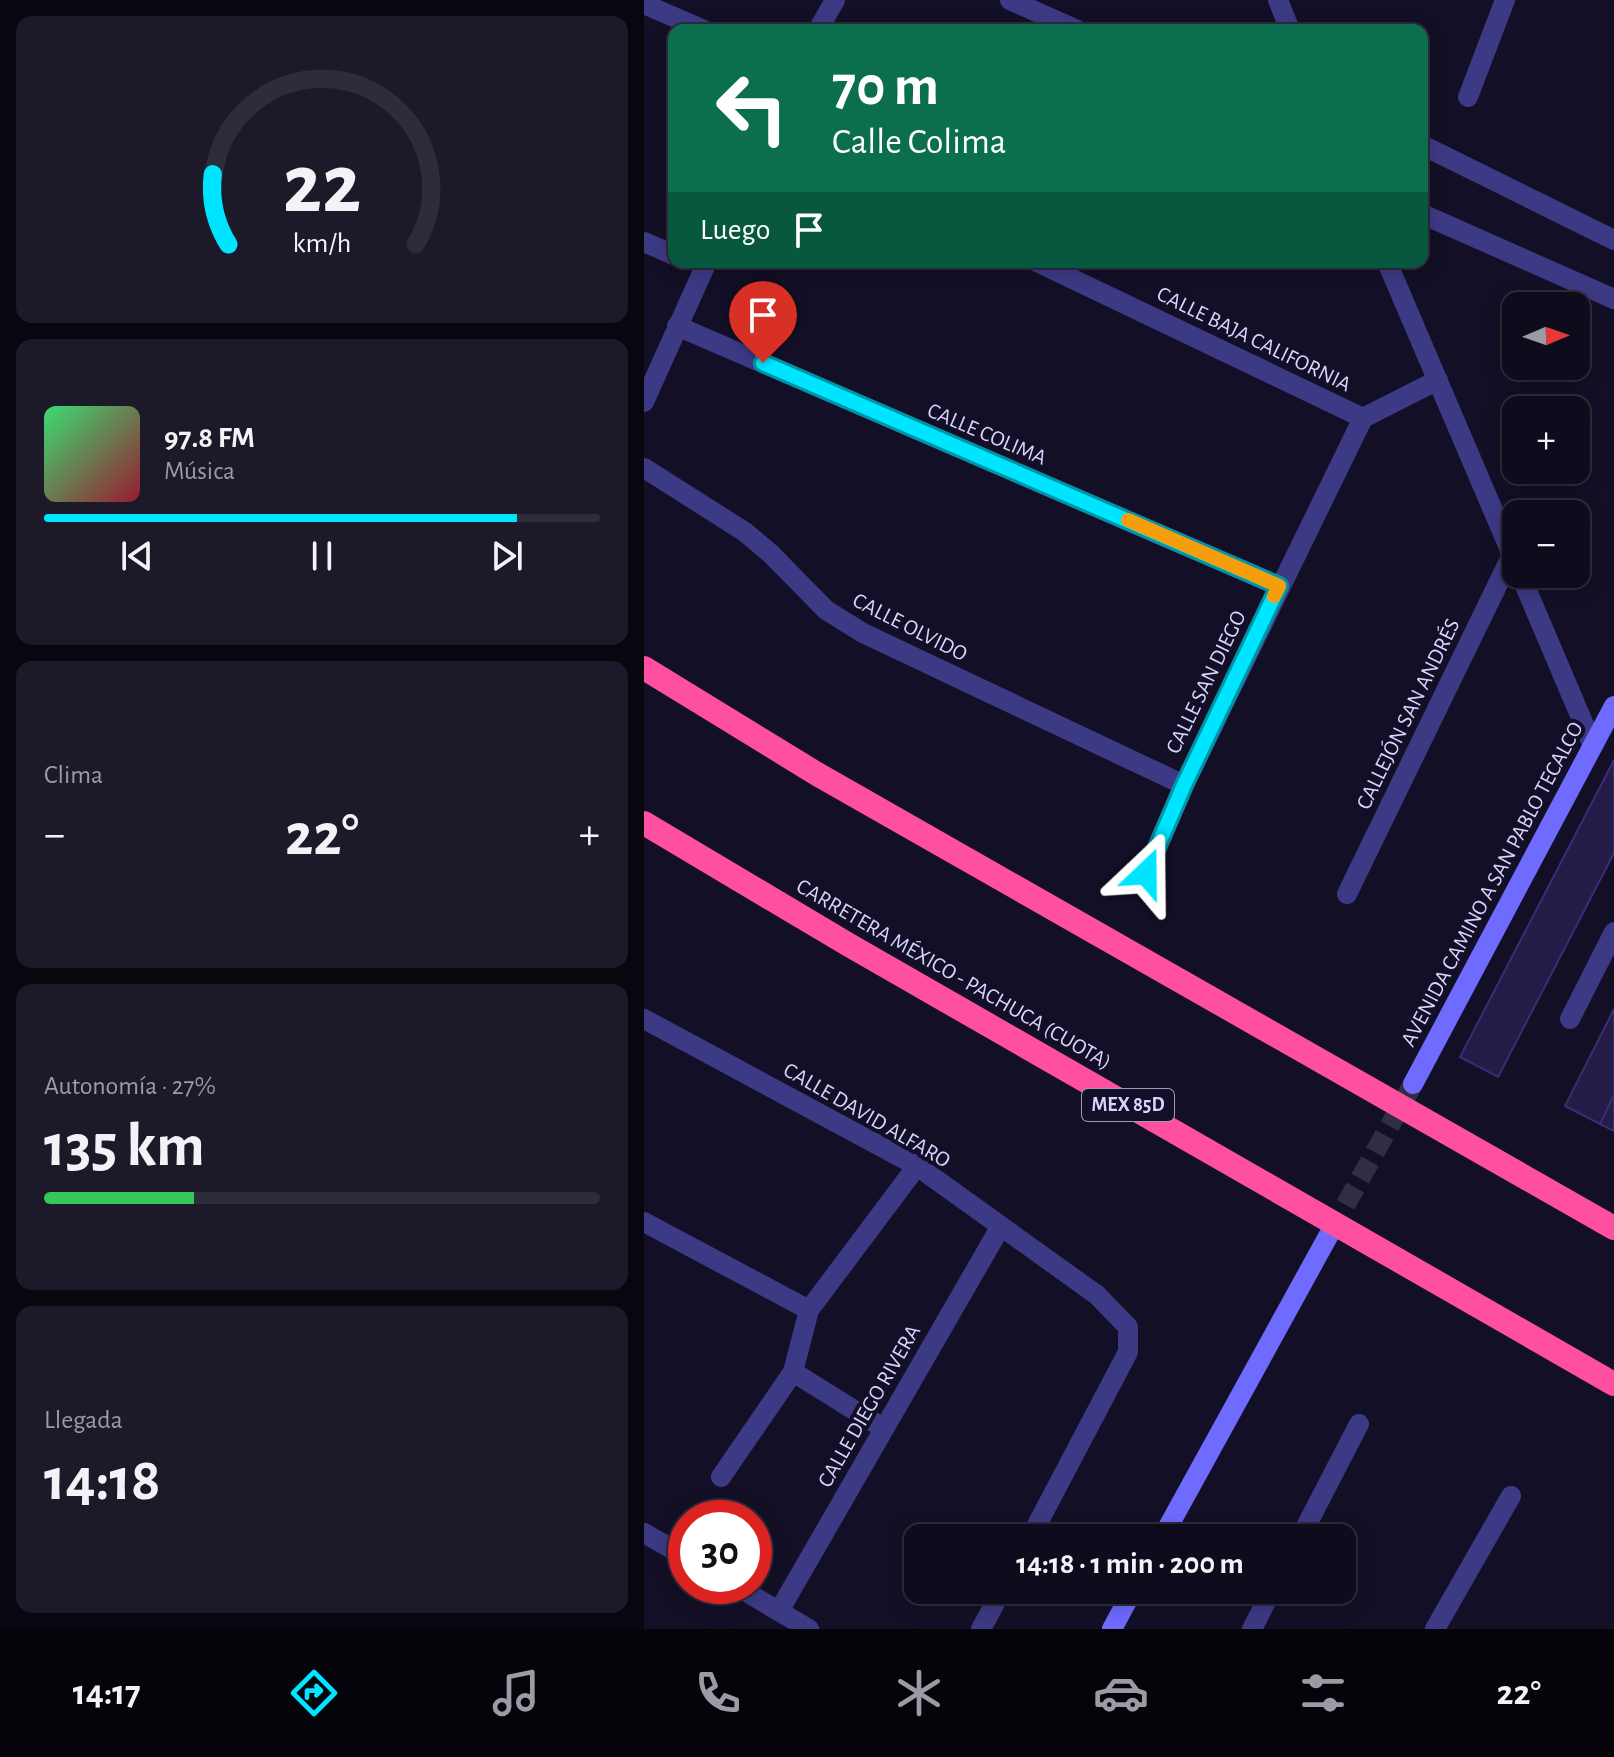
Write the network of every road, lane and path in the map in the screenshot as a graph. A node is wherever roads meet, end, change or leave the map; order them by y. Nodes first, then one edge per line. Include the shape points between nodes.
1 (835, 0) edge
2 (1010, 0) edge
3 (1278, 0) edge
4 (1505, 0) edge
5 (644, 4) edge
6 (690, 24) edge
7 (821, 24) edge
8 (1064, 24) edge
9 (1288, 24) edge
10 (1468, 97) dead end
11 (1428, 148) edge
12 (1428, 217) edge
13 (1614, 240) edge
14 (644, 242) edge
15 (668, 252) edge
16 (699, 268) edge
17 (1050, 268) edge
18 (1390, 268) edge
19 (1614, 299) edge
20 (677, 326) junction
21 (1438, 380) junction
22 (644, 402) edge
23 (1363, 418) junction
24 (644, 468) edge
25 (1502, 531) edge
26 (1279, 586) junction
27 (1504, 588) edge
28 (1526, 588) edge
29 (644, 668) edge
30 (1614, 706) edge
31 (1593, 746) junction
32 (1184, 785) junction
33 (644, 823) edge
34 (1146, 873) dead end
35 (1347, 894) dead end
36 (1614, 932) edge
37 (644, 1019) edge
38 (1570, 1019) dead end
39 (1413, 1084) tunnel mouth
40 (917, 1166) junction
41 (644, 1222) edge
42 (1001, 1226) junction
43 (1614, 1228) edge
44 (1331, 1231) tunnel mouth
45 (809, 1310) junction
46 (793, 1372) junction
47 (1614, 1384) edge
48 (1359, 1424) dead end
49 (883, 1428) junction
50 (721, 1477) dead end
51 (1511, 1496) dead end
52 (1037, 1524) edge
53 (1170, 1524) edge
54 (1307, 1524) edge
55 (644, 1533) edge
56 (668, 1547) edge
57 (767, 1604) edge
58 (994, 1604) edge
59 (1125, 1604) edge
60 (1265, 1604) edge
61 (779, 1611) junction
62 (809, 1629) edge
63 (981, 1629) edge
64 (1112, 1629) edge
65 (1252, 1629) edge
66 (1435, 1629) edge

1 - 7 street
2 - 8 street
3 - 9 street
4 - 10 street
5 - 6 street
11 - 13 street
12 - 19 street
14 - 15 street
16 - 20 street
17 - 23 street, CALLE BAJA CALIFORNIA
18 - 21 street
20 - 22 street
20 - 26 street, CALLE COLIMA
21 - 23 street
21 - 25 street
23 - 26 street, CALLE SAN DIEGO
24 - 32 street, CALLE OLVIDO via 745,532 826,610 863,633
26 - 32 street, CALLE SAN DIEGO
27 - 35 street, CALLEJÓN SAN ANDRÉS
28 - 31 street
29 - 43 highway via 817,774
30 - 31 main road, AVENIDA CAMINO A SAN PABLO TECALCO
31 - 39 main road, AVENIDA CAMINO A SAN PABLO TECALCO
32 - 34 street, CALLE SAN DIEGO
33 - 47 highway, CARRETERA MÉXICO - PACHUCA (CUOTA) / MEX 85D
36 - 38 street
37 - 40 street, CALLE DAVID ALFARO
40 - 42 street, CALLE DAVID ALFARO
40 - 45 street
41 - 45 street
42 - 49 street, CALLE DIEGO RIVERA
42 - 52 street, CALLE DAVID ALFARO via 1097,1295 1128,1327 1128,1352
44 - 53 main road
45 - 46 street
46 - 49 street
46 - 50 street
48 - 54 street
49 - 61 street, CALLE DIEGO RIVERA
51 - 66 street
55 - 56 street
57 - 61 street
58 - 63 street
59 - 64 main road
60 - 65 street
61 - 62 street

